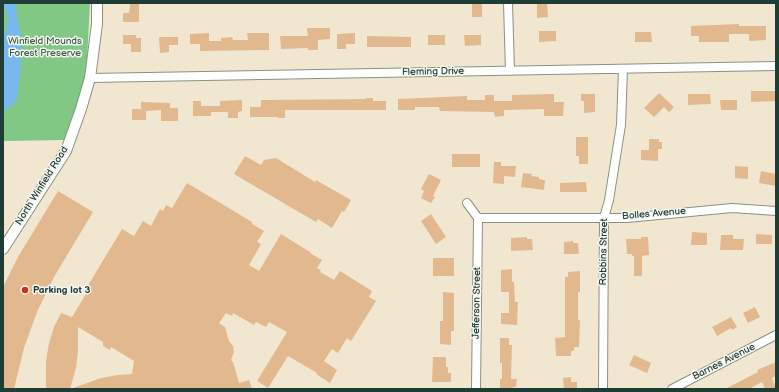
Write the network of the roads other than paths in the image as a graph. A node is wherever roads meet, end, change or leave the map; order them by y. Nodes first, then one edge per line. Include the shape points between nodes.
1 (97, 3) edge
2 (508, 3) edge
3 (776, 66) edge
4 (623, 69) junction
5 (510, 71) junction
6 (90, 78) junction
7 (467, 203) dead end
8 (776, 211) edge
9 (478, 218) junction
10 (604, 218) junction
11 (3, 249) edge
12 (776, 335) edge
13 (476, 389) edge
14 (603, 389) edge
15 (672, 389) edge

1 - 6 street, North Winfield Road
2 - 5 street
3 - 4 street, Fleming Drive
4 - 5 street, Fleming Drive
4 - 10 street, Robbins Street via 621,125
5 - 6 street, Fleming Drive
6 - 11 street, North Winfield Road via 66,151
7 - 9 street
8 - 10 street, Bolles Avenue via 732,208
9 - 10 street, Bolles Avenue
9 - 13 street, Jefferson Street
10 - 14 street, Robbins Street
12 - 15 street, Barnes Avenue

